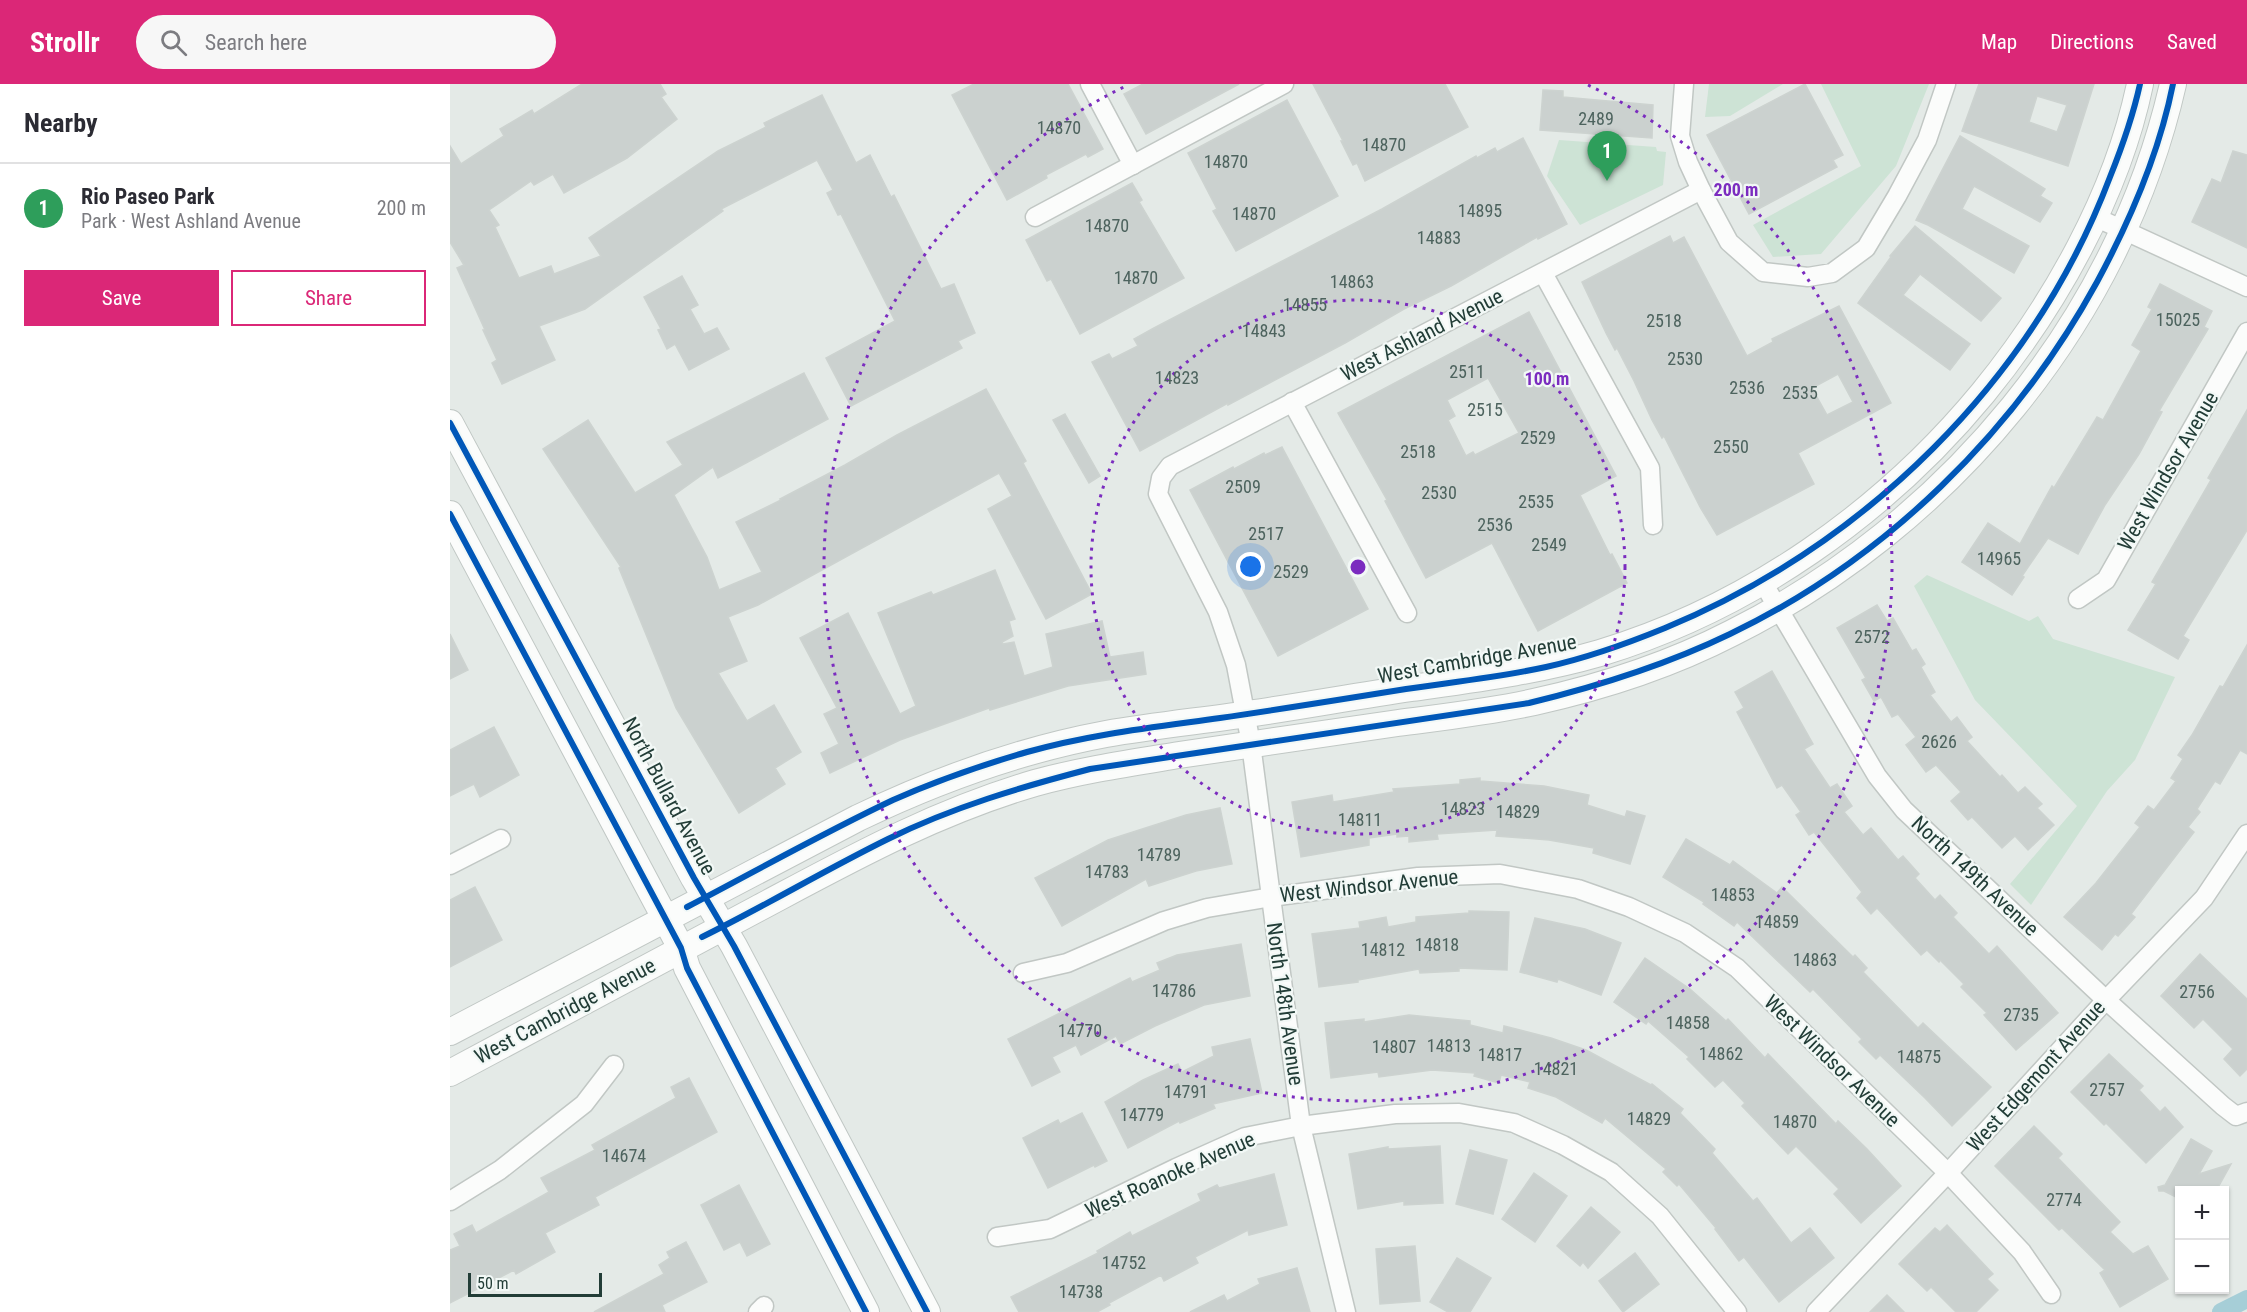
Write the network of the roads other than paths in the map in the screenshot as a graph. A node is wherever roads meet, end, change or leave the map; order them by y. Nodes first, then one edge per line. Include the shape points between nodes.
1 (1090, 84) edge
2 (1284, 84) edge
3 (1684, 84) edge
4 (1946, 84) edge
5 (2140, 84) edge
6 (2174, 84) edge
7 (1133, 165) junction
8 (1701, 190) junction
9 (1035, 217) dead end
10 (2095, 217) junction
11 (2125, 230) junction
12 (1543, 273) junction
13 (2247, 287) edge
14 (2247, 332) edge
15 (1292, 402) junction
16 (454, 439) edge
17 (1158, 494) joint
18 (450, 514) edge
19 (1653, 525) dead end
20 (1762, 581) junction
21 (2078, 599) dead end
22 (1777, 609) junction
23 (1407, 614) dead end
24 (1246, 714) junction
25 (1251, 744) junction
26 (2247, 834) edge
27 (501, 839) dead end
28 (450, 865) edge
29 (705, 897) junction
30 (1271, 897) junction
31 (665, 918) junction
32 (722, 927) junction
33 (681, 948) junction
34 (1023, 973) dead end
35 (2106, 1000) junction
36 (450, 1032) edge
37 (614, 1065) dead end
38 (450, 1073) edge
39 (2247, 1112) edge
40 (1301, 1126) junction
41 (1948, 1173) junction
42 (450, 1201) edge
43 (997, 1237) dead end
44 (2051, 1294) dead end
45 (866, 1312) edge
46 (927, 1312) edge
47 (1346, 1312) edge
48 (1737, 1312) edge
49 (1816, 1312) edge

1 - 7 street
2 - 7 street
3 - 8 street via 1680,136
4 - 8 street via 1927,140 1866,248 1832,273 1808,277 1763,272 1729,242
5 - 10 street, West Cambridge Avenue via 2126,137
6 - 11 street, West Cambridge Avenue via 2151,164
7 - 9 street
8 - 12 street, West Ashland Avenue
10 - 11 street
10 - 20 street, West Cambridge Avenue via 2031,330 1960,420 1892,487 1814,549
11 - 13 street
11 - 22 street, West Cambridge Avenue via 2081,310 2011,412 1900,524
12 - 15 street, West Ashland Avenue
12 - 19 street via 1650,468
14 - 21 street, West Windsor Avenue via 2106,580
15 - 17 street, West Ashland Avenue via 1170,466 1161,478
15 - 23 street
16 - 29 street, North Bullard Avenue
17 - 24 street, North 148th Avenue via 1218,612 1236,664
18 - 31 street
20 - 22 street, North 149th Avenue
20 - 24 street, West Cambridge Avenue via 1718,605 1640,638 1551,666
22 - 25 street, West Cambridge Avenue via 1693,651 1566,694 1491,710
22 - 35 street, North 149th Avenue via 1877,776 1904,810
24 - 25 street, North 148th Avenue
24 - 29 street, West Cambridge Avenue via 1071,741 963,773 877,808
25 - 30 street, North 148th Avenue
25 - 32 street, West Cambridge Avenue via 1090,769 976,802 889,839
26 - 35 street, West Edgemont Avenue via 2204,898
27 - 28 street
29 - 31 street, West Cambridge Avenue
29 - 32 street, North Bullard Avenue
30 - 34 street, West Windsor Avenue via 1207,908 1067,963
30 - 40 street, North 148th Avenue
30 - 41 street, West Windsor Avenue via 1418,877 1500,874 1578,889 1629,907 1685,933 1737,968
31 - 33 street
31 - 36 street, West Cambridge Avenue
32 - 33 street, West Cambridge Avenue
32 - 46 street, North Bullard Avenue
33 - 38 street, West Cambridge Avenue
33 - 45 street via 687,968
35 - 39 street, North 149th Avenue via 2223,1106 2236,1116
35 - 41 street, West Edgemont Avenue
37 - 42 street via 584,1104 500,1170
40 - 43 street, West Roanoke Avenue via 1245,1137 1050,1229
40 - 47 street, North 148th Avenue
40 - 48 street, West Roanoke Avenue via 1395,1114 1438,1113 1514,1123 1563,1144 1611,1172 1660,1216
41 - 44 street, West Windsor Avenue via 2022,1252
41 - 49 street, West Edgemont Avenue

